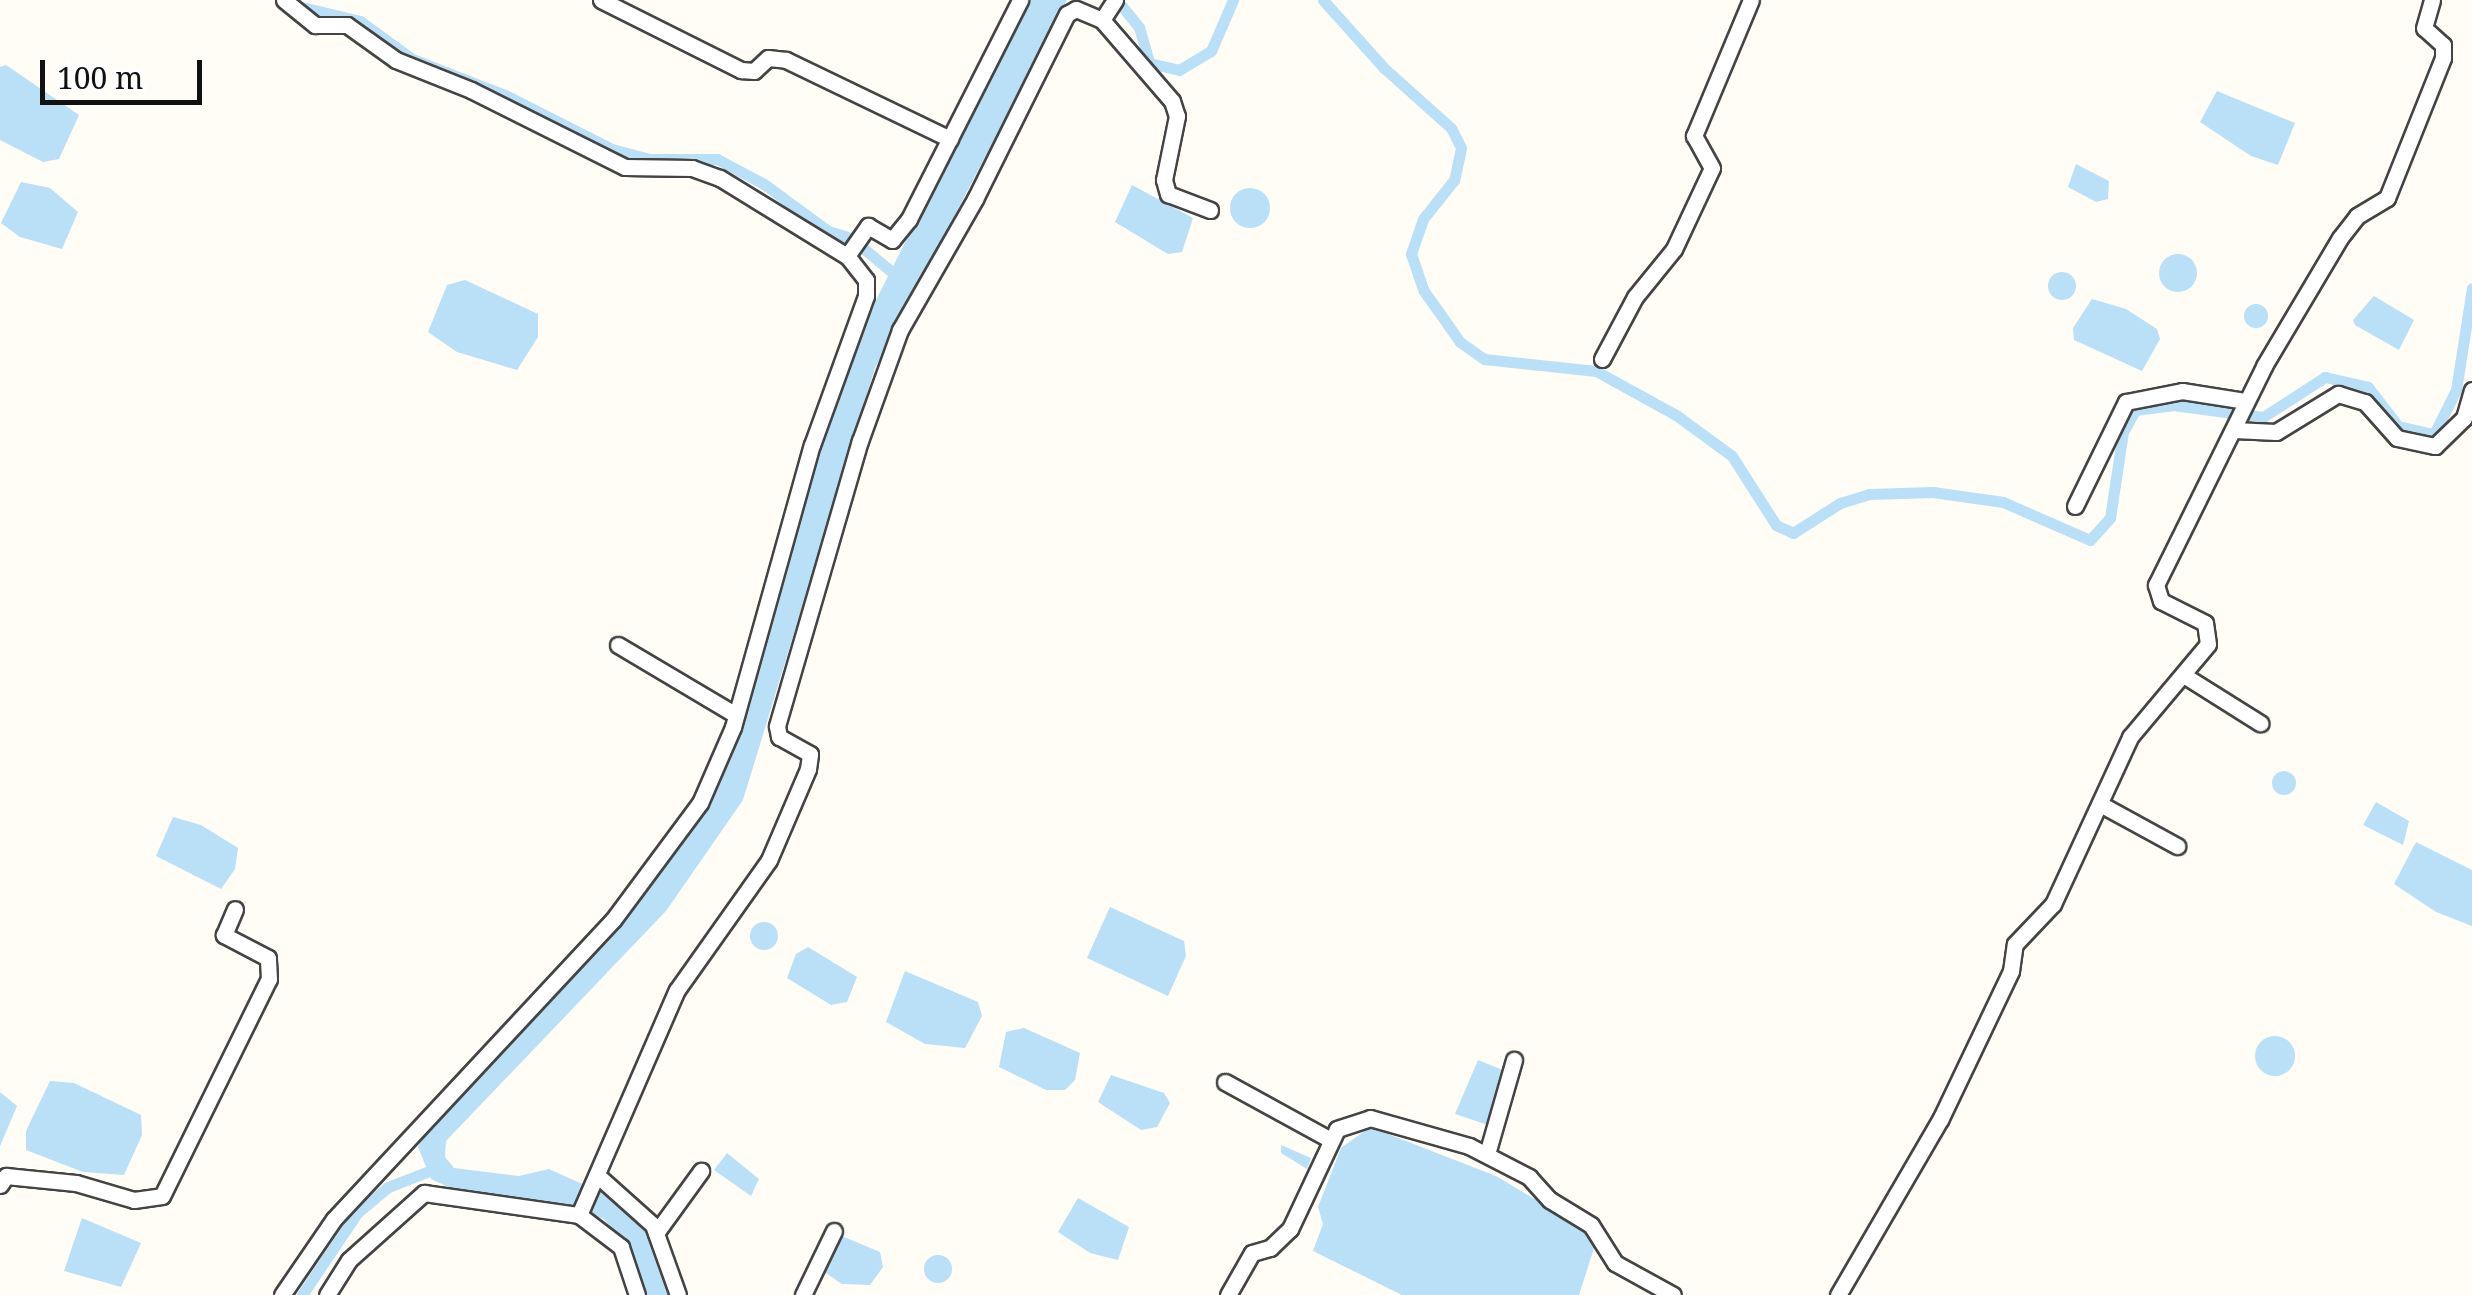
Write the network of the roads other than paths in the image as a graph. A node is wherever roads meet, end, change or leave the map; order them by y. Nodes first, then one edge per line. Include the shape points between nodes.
1 (284, 0) edge
2 (601, 0) edge
3 (1020, 0) edge
4 (1751, 0) edge
5 (2432, 0) edge
6 (1108, 11) edge
7 (950, 138) junction
8 (1210, 210) dead end
9 (848, 254) junction
10 (1602, 359) dead end
11 (2472, 390) edge
12 (2245, 403) junction
13 (2235, 427) junction
14 (2075, 506) dead end
15 (618, 644) dead end
16 (2185, 676) junction
17 (736, 715) junction
18 (2260, 723) dead end
19 (2100, 804) junction
20 (2177, 846) dead end
21 (234, 909) dead end
22 (1514, 1060) dead end
23 (1225, 1082) dead end
24 (1332, 1140) junction
25 (1487, 1154) junction
26 (702, 1171) dead end
27 (596, 1179) junction
28 (0, 1185) edge
29 (581, 1212) junction
30 (834, 1231) dead end
31 (656, 1233) junction
32 (282, 1295) edge
33 (327, 1295) edge
34 (638, 1295) edge
35 (678, 1295) edge
36 (803, 1295) edge
37 (1228, 1295) edge
38 (1673, 1295) edge
39 (1838, 1295) edge

1 - 9 street via 315,25 347,25 396,60 625,167 692,168 720,178
2 - 7 street via 741,70 754,72 768,58 786,60
3 - 7 street
4 - 10 street via 1694,136 1712,168 1674,250 1635,297
5 - 12 street via 2424,28 2443,45 2443,58 2387,198 2350,222
6 - 8 street via 1177,116 1164,180 1168,194
6 - 27 street via 1067,14 890,354 778,726 780,737 810,754 808,769 769,860 677,990
7 - 9 street via 898,235 887,240 865,230
9 - 17 street via 866,280 866,296 812,445
11 - 13 street via 2456,430 2435,446 2398,438 2365,402 2338,394 2276,432
12 - 13 street
12 - 14 street via 2182,391 2126,402
13 - 16 street via 2155,591 2162,601 2197,615 2210,632 2201,658
15 - 17 street
16 - 18 street
16 - 19 street via 2140,719
17 - 32 street via 700,803 634,895 396,1160 334,1219
19 - 20 street
19 - 39 street via 2053,904 2015,944 2011,972 1940,1120
21 - 28 street via 224,935 268,958 269,979 162,1196 134,1200 76,1183 6,1176
22 - 25 street
23 - 24 street
24 - 25 street via 1344,1122 1370,1118
24 - 37 street via 1290,1229 1278,1243 1252,1253
25 - 38 street via 1540,1184 1550,1200 1591,1225 1622,1269
26 - 31 street
27 - 29 street
27 - 31 street via 642,1210
29 - 33 street via 424,1193 349,1260
29 - 34 street via 621,1247
30 - 36 street
31 - 35 street

